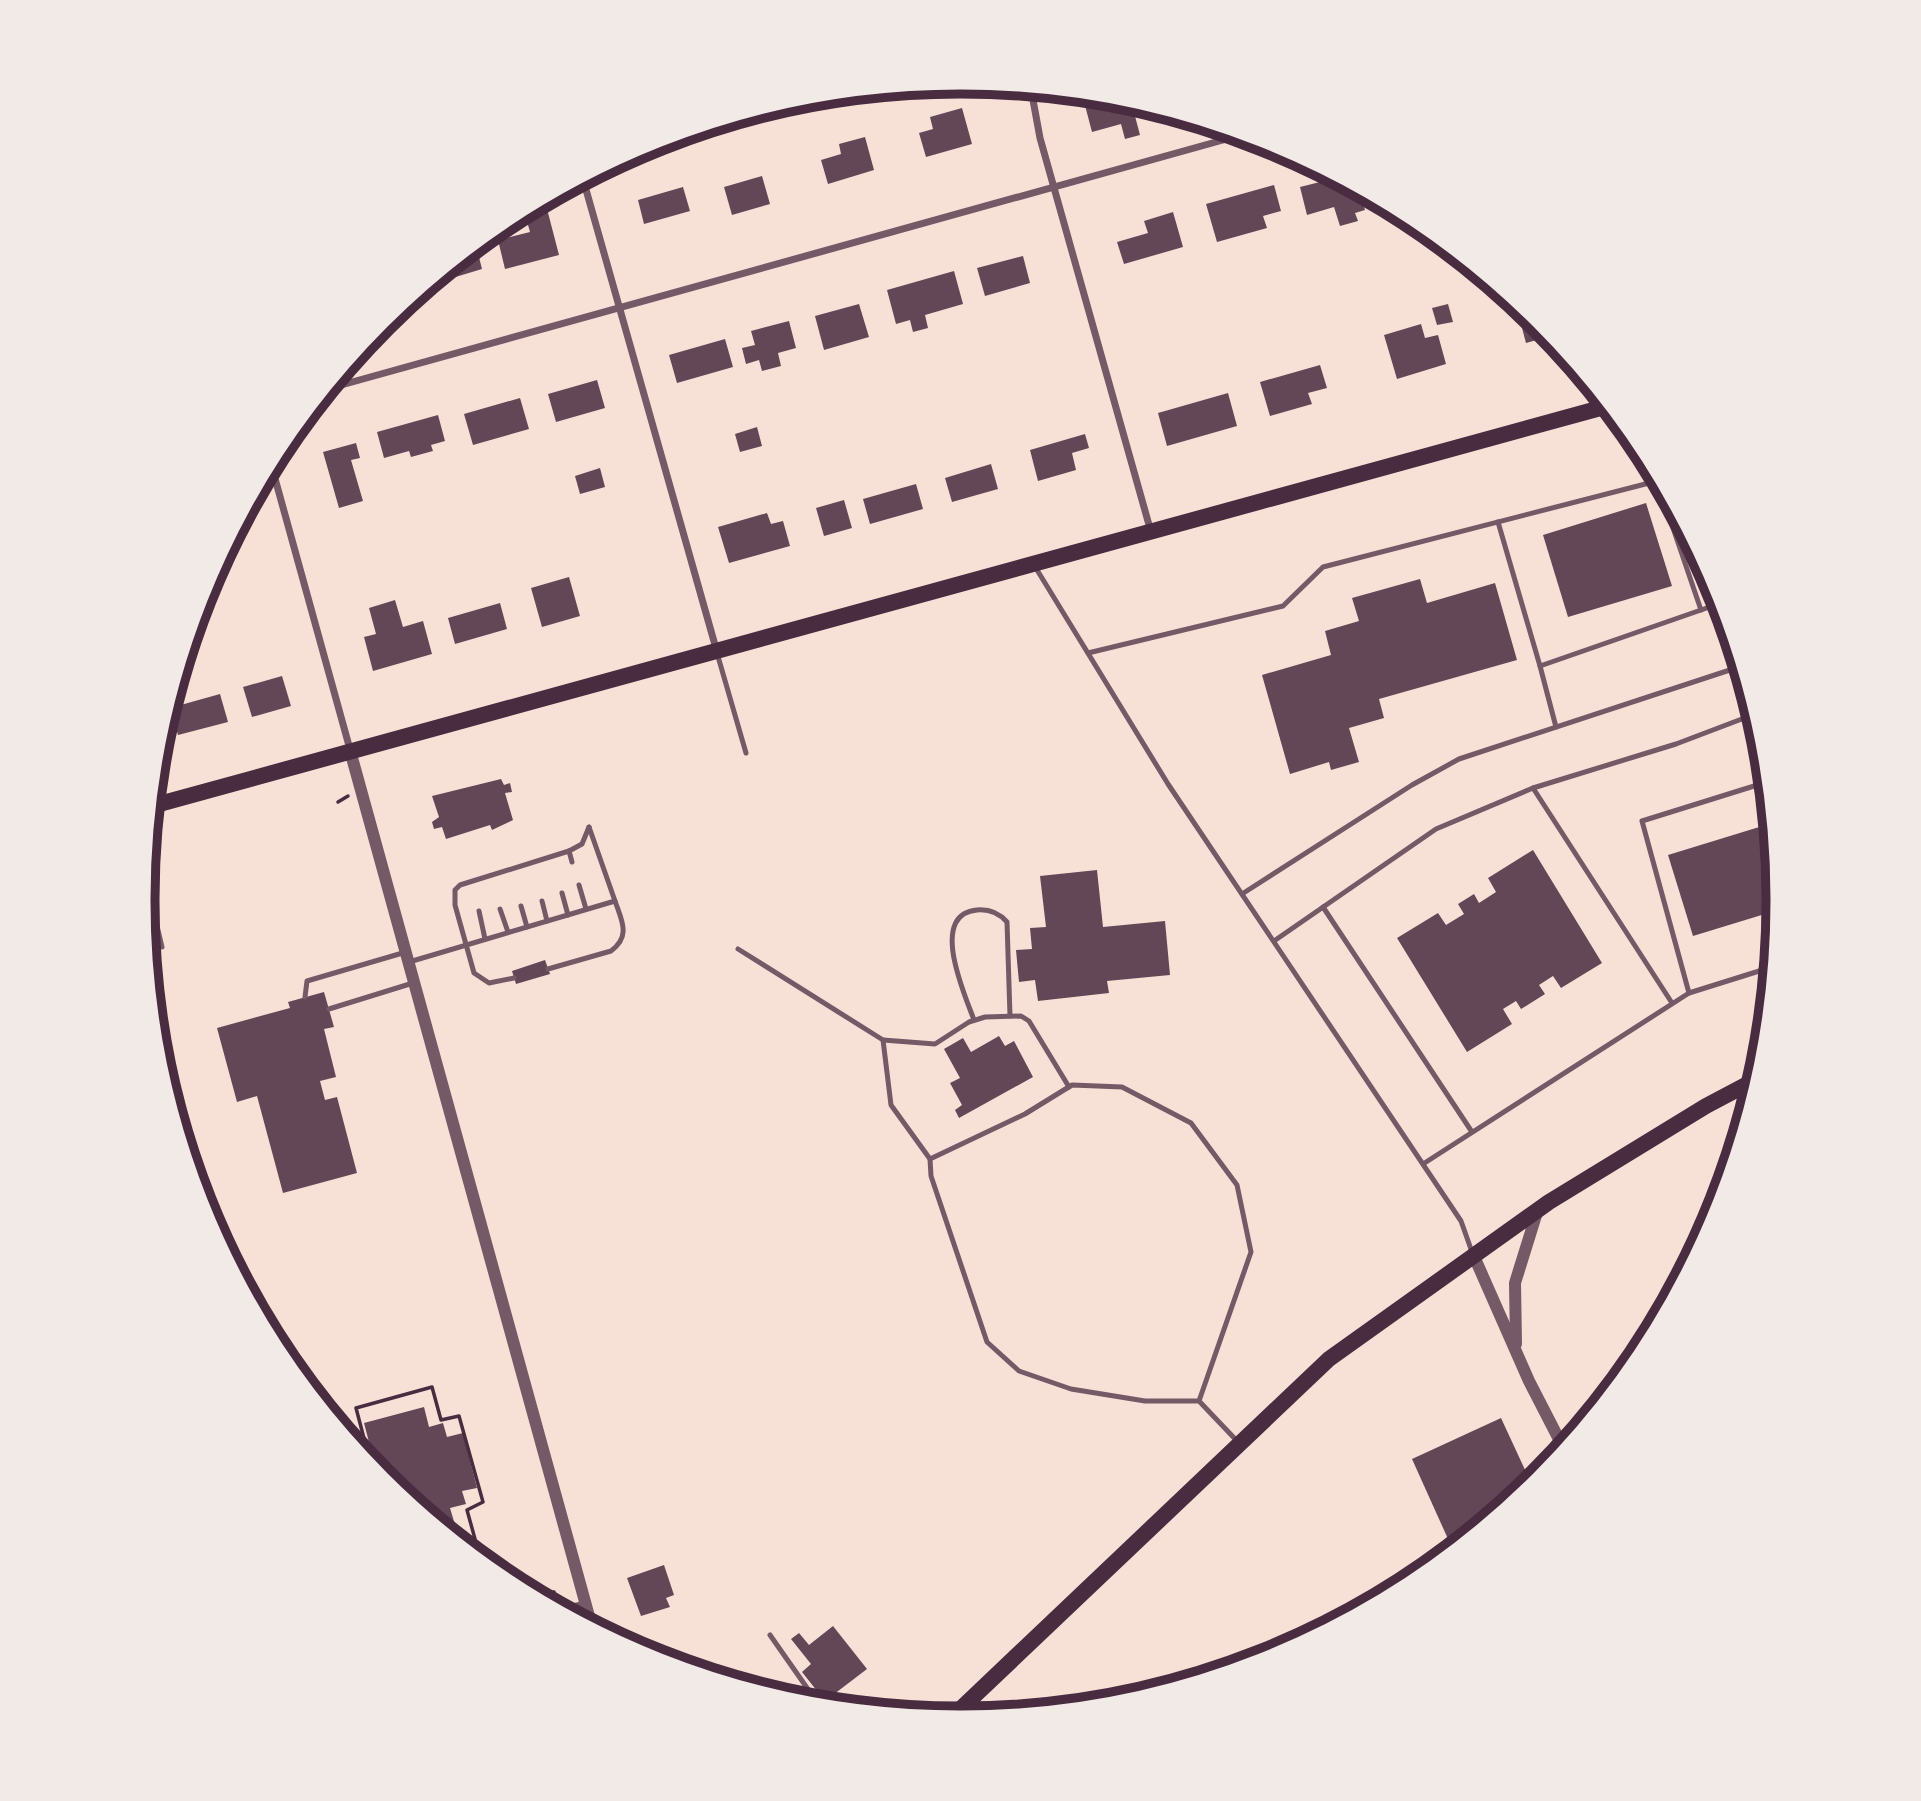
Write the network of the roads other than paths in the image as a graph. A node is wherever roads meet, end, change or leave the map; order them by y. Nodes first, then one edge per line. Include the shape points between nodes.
1 (1033, 98) edge
2 (1226, 139) edge
3 (1053, 186) junction
4 (585, 188) edge
5 (619, 307) junction
6 (342, 385) edge
7 (1599, 409) edge
8 (275, 477) edge
9 (1650, 483) edge
10 (1670, 519) edge
11 (1498, 522) junction
12 (1151, 533) junction
13 (1034, 565) junction
14 (1711, 607) edge
15 (1701, 610) junction
16 (717, 653) junction
17 (1088, 653) junction
18 (1540, 666) junction
19 (1732, 669) edge
20 (1745, 718) edge
21 (1556, 727) junction
22 (746, 753) dead end
23 (351, 754) junction
24 (1758, 785) edge
25 (1533, 788) junction
26 (160, 804) edge
27 (569, 851) junction
28 (550, 857) junction
29 (572, 862) dead end
30 (531, 863) junction
31 (554, 867) dead end
32 (512, 869) junction
33 (534, 873) dead end
34 (490, 876) junction
35 (514, 878) dead end
36 (471, 881) junction
37 (493, 885) dead end
38 (579, 885) dead end
39 (473, 890) dead end
40 (562, 893) dead end
41 (1242, 894) junction
42 (542, 901) dead end
43 (615, 901) junction
44 (522, 906) dead end
45 (1323, 907) junction
46 (500, 909) dead end
47 (586, 909) junction
48 (479, 911) dead end
49 (568, 915) junction
50 (155, 919) edge
51 (547, 921) junction
52 (527, 926) junction
53 (508, 932) junction
54 (485, 939) junction
55 (1274, 941) junction
56 (466, 945) junction
57 (162, 947) dead end
58 (738, 949) dead end
59 (407, 956) junction
60 (548, 969) dead end
61 (1763, 970) edge
62 (514, 978) dead end
63 (415, 982) junction
64 (1689, 993) junction
65 (305, 997) dead end
66 (1672, 1003) junction
67 (329, 1009) dead end
68 (1010, 1016) junction
69 (974, 1020) junction
70 (883, 1040) junction
71 (1745, 1086) edge
72 (1069, 1087) junction
73 (1472, 1132) junction
74 (930, 1159) junction
75 (1423, 1164) junction
76 (1538, 1209) junction
77 (1473, 1254) junction
78 (1517, 1354) junction
79 (1199, 1401) junction
80 (1559, 1439) edge
81 (1238, 1442) junction
82 (585, 1604) junction
83 (573, 1607) edge
84 (588, 1615) edge
85 (770, 1635) dead end
86 (810, 1692) edge
87 (964, 1706) edge

1 - 3 street
2 - 3 street
3 - 5 street
3 - 12 street
4 - 5 street
5 - 6 street
5 - 16 street
7 - 12 main road
8 - 23 street
9 - 11 lane
10 - 15 lane
11 - 17 lane via 1323,567 1283,607
11 - 18 lane
12 - 13 main road
13 - 16 main road
13 - 17 lane
14 - 15 lane
15 - 18 lane
16 - 22 lane
16 - 23 main road
17 - 41 lane
18 - 21 lane
19 - 21 lane
20 - 25 lane
21 - 41 lane via 1458,759
23 - 26 main road
23 - 59 street
24 - 64 lane via 1642,821
25 - 45 lane via 1436,829
25 - 66 lane
27 - 28 lane
27 - 29 lane
27 - 43 lane via 582,844 589,827
28 - 30 lane
28 - 31 lane
30 - 32 lane
30 - 33 lane
32 - 34 lane
32 - 35 lane
34 - 36 lane
34 - 37 lane
36 - 39 lane
36 - 56 lane via 460,885 453,895
38 - 47 lane
40 - 49 lane
41 - 55 lane
42 - 51 lane
43 - 47 lane
43 - 60 lane via 624,929 618,946
44 - 52 lane
45 - 55 lane
45 - 73 lane
46 - 53 lane
47 - 49 lane
48 - 54 lane
49 - 51 lane
50 - 57 lane
51 - 52 lane
52 - 53 lane
53 - 54 lane
54 - 56 lane
55 - 75 lane
56 - 59 lane
56 - 62 lane via 478,979 489,983
58 - 70 lane
59 - 63 street
59 - 65 lane via 307,981
61 - 64 lane
63 - 67 lane
63 - 82 street
64 - 66 lane
66 - 73 lane
68 - 69 lane
68 - 69 lane via 1007,922 1001,915 977,910 961,916 952,936 960,983
68 - 72 lane via 1029,1021
69 - 70 lane via 935,1044
70 - 74 lane via 891,1105
71 - 76 main road
72 - 74 lane via 1025,1114
72 - 79 lane via 1122,1087 1191,1123 1237,1185 1251,1252
73 - 75 lane
74 - 79 lane via 931,1177 986,1342 1019,1371 1071,1389 1145,1401
75 - 77 lane via 1461,1221
76 - 77 main road
76 - 78 street via 1515,1283
77 - 78 street
77 - 81 main road via 1329,1359
78 - 80 street
79 - 81 lane
81 - 87 main road
82 - 83 street
82 - 84 street
85 - 86 lane

